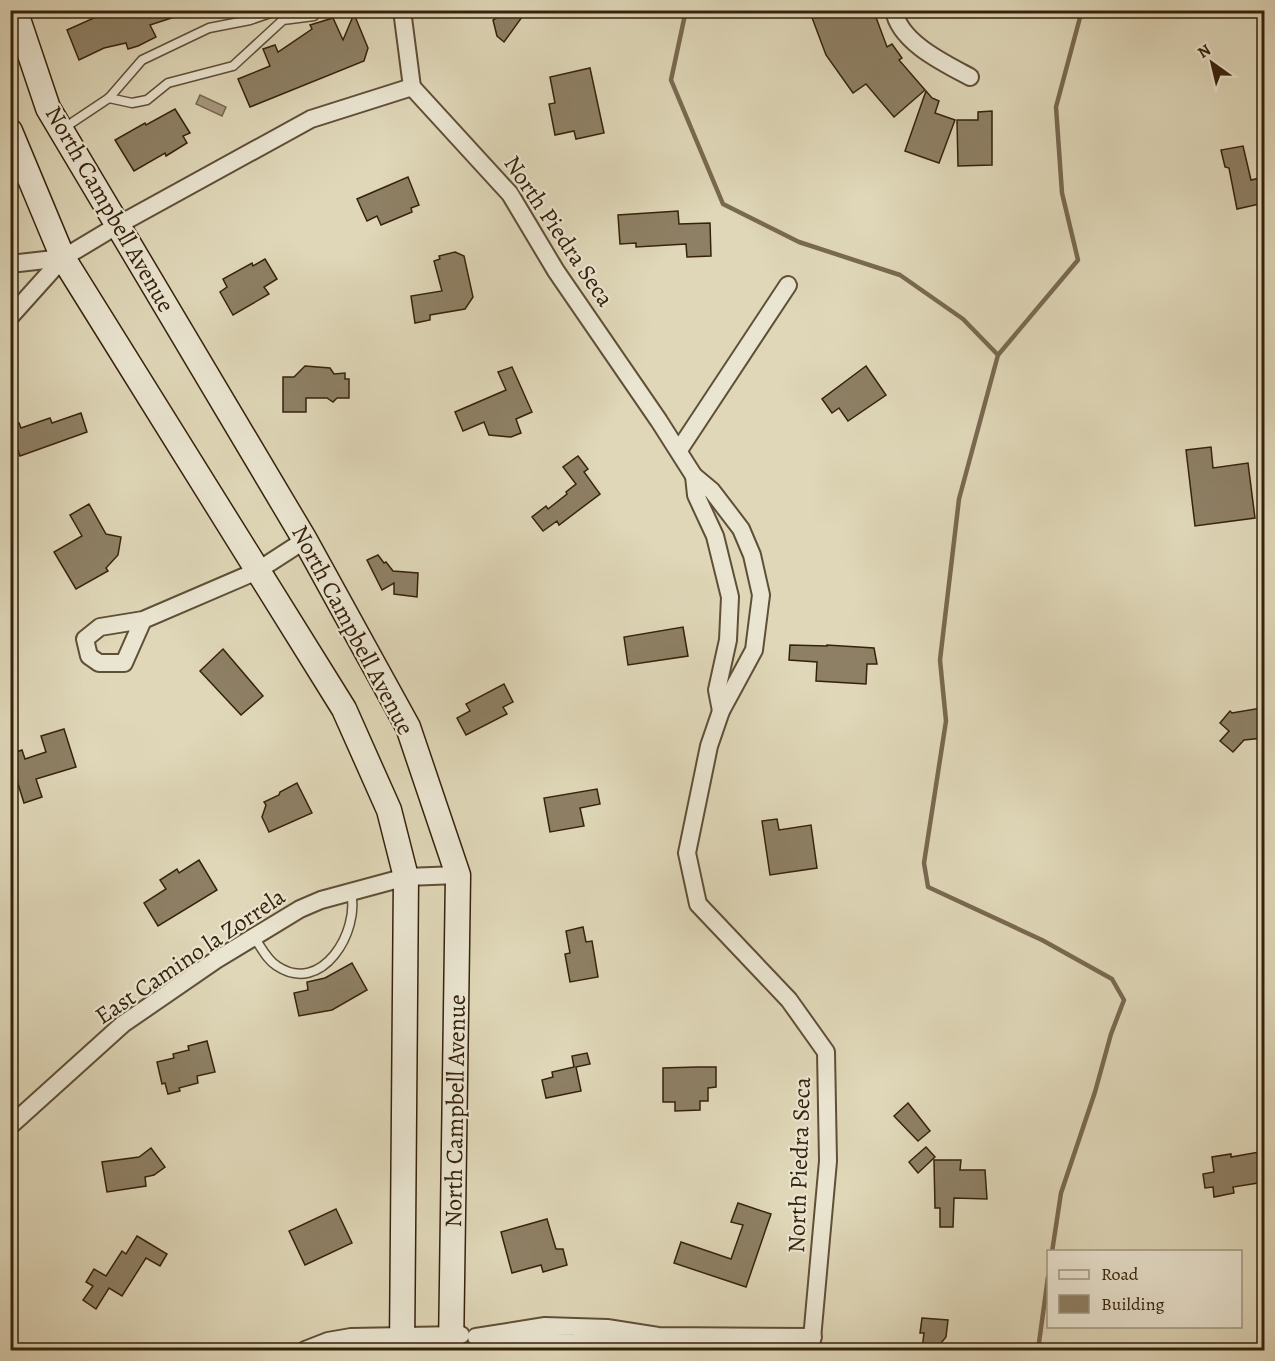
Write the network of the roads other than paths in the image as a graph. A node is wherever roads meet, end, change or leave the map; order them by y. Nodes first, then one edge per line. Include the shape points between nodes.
1 (15, 10) edge
2 (279, 10) edge
3 (318, 10) edge
4 (402, 10) edge
5 (894, 10) edge
6 (970, 77) dead end
7 (412, 87) junction
8 (110, 98) junction
9 (61, 130) junction
10 (11, 132) edge
11 (118, 225) junction
12 (63, 258) junction
13 (10, 264) edge
14 (788, 285) dead end
15 (10, 317) edge
16 (679, 450) junction
17 (694, 476) junction
18 (305, 540) junction
19 (257, 571) junction
20 (144, 620) dead end
21 (721, 711) junction
22 (458, 875) junction
23 (406, 877) junction
24 (351, 892) junction
25 (254, 938) junction
26 (10, 1126) edge
27 (451, 1342) edge
28 (403, 1343) edge
29 (812, 1344) edge
30 (305, 1350) edge

1 - 9 main road, North Campbell Avenue via 48,108
2 - 8 lane via 209,28 142,60
3 - 8 lane via 315,16 283,20 233,66 168,83 147,100 132,104
4 - 7 street
5 - 6 street via 909,38
7 - 11 street via 312,118
7 - 16 street, North Piedra Seca via 510,194 556,271
8 - 9 lane
9 - 11 main road, North Campbell Avenue
10 - 12 main road, North Campbell Avenue
11 - 12 street
11 - 18 main road, North Campbell Avenue
12 - 13 street
12 - 15 street
12 - 19 main road, North Campbell Avenue
14 - 16 street
16 - 17 street, North Piedra Seca
17 - 21 street, North Piedra Seca via 696,495 715,536 730,597 728,639 717,690
17 - 21 street, North Piedra Seca via 712,491 741,530 752,555 761,595 754,650
18 - 19 street
18 - 22 main road, North Campbell Avenue via 408,727
19 - 20 street
19 - 23 main road, North Campbell Avenue via 344,709 389,810
21 - 29 street, North Piedra Seca via 709,747 687,853 698,904 789,1000 826,1052 828,1161
22 - 23 street, East Camino la Zorrela
22 - 27 main road, North Campbell Avenue
23 - 24 street, East Camino la Zorrela
23 - 28 main road, North Campbell Avenue
24 - 25 street, East Camino la Zorrela via 300,909
24 - 25 lane via 352,912 340,947 317,970 289,972 276,966
25 - 26 street, East Camino la Zorrela via 123,1024
27 - 28 street
27 - 29 street via 545,1326
28 - 30 street via 339,1339

